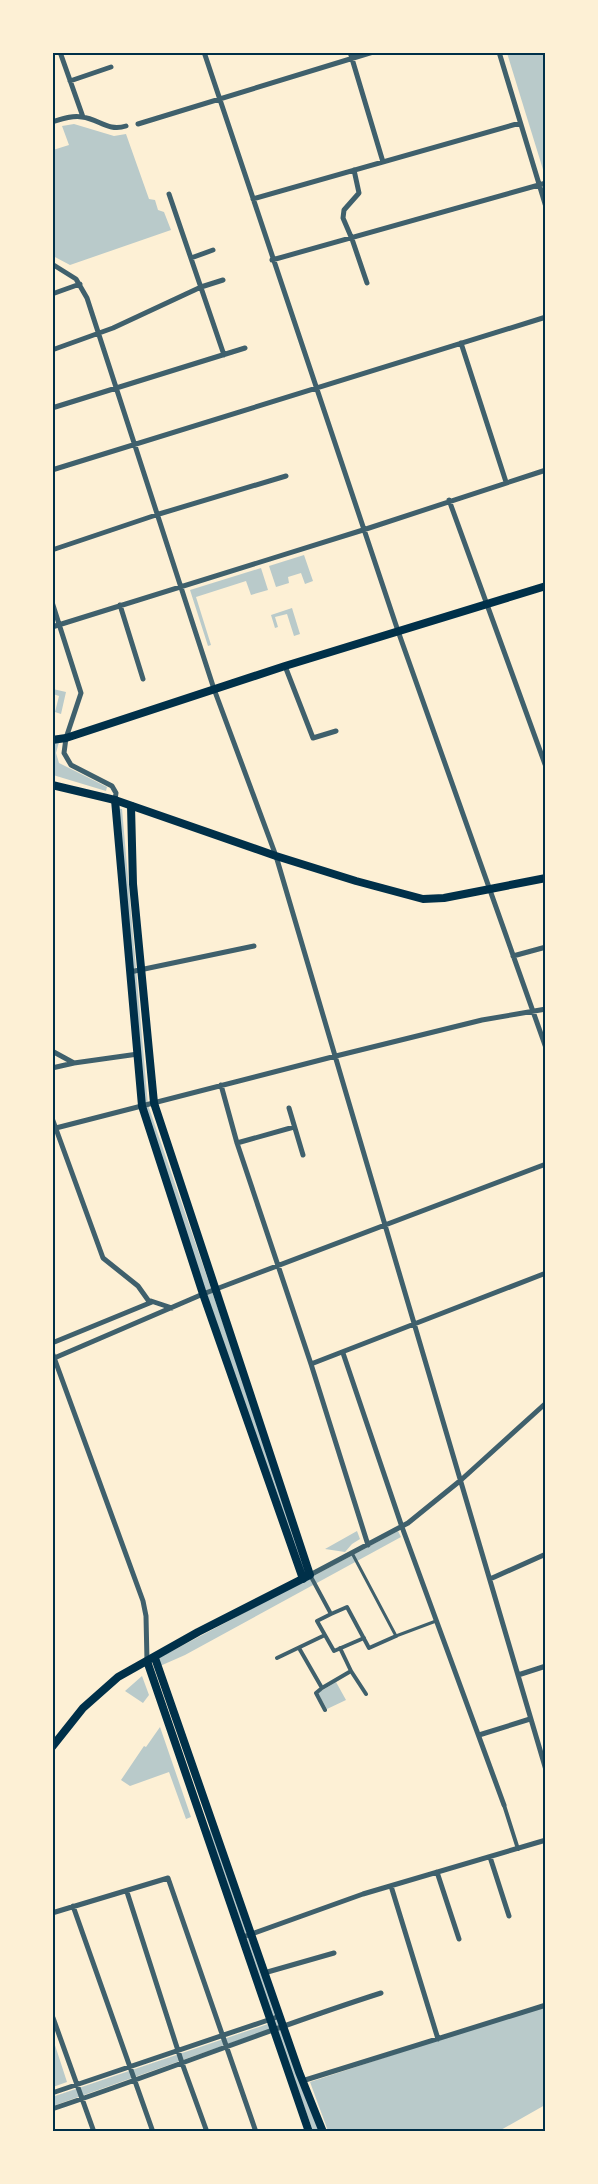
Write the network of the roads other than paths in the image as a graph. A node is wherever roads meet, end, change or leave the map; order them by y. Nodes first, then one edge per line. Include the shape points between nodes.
1 (60, 52) edge
2 (204, 52) edge
3 (373, 52) edge
4 (499, 52) edge
5 (351, 56) edge
6 (111, 67) dead end
7 (70, 81) junction
8 (219, 98) junction
9 (83, 117) junction
10 (52, 122) edge
11 (520, 123) junction
12 (138, 124) dead end
13 (126, 126) dead end
14 (383, 162) junction
15 (354, 170) junction
16 (542, 184) edge
17 (169, 194) dead end
18 (253, 199) junction
19 (546, 207) edge
20 (352, 239) junction
21 (213, 250) dead end
22 (191, 258) junction
23 (272, 260) junction
24 (52, 264) edge
25 (223, 279) dead end
26 (367, 283) dead end
27 (80, 284) junction
28 (201, 287) junction
29 (52, 294) edge
30 (546, 317) edge
31 (99, 334) junction
32 (461, 343) junction
33 (245, 348) dead end
34 (52, 350) edge
35 (224, 354) junction
36 (115, 388) junction
37 (315, 388) junction
38 (52, 408) edge
39 (134, 443) junction
40 (52, 470) edge
41 (546, 470) edge
42 (286, 476) dead end
43 (506, 482) junction
44 (449, 500) junction
45 (159, 514) junction
46 (363, 530) junction
47 (52, 550) edge
48 (182, 586) junction
49 (546, 586) edge
50 (52, 602) edge
51 (487, 604) junction
52 (120, 605) junction
53 (60, 625) junction
54 (52, 627) edge
55 (398, 631) junction
56 (285, 666) junction
57 (143, 679) dead end
58 (214, 689) junction
59 (336, 731) dead end
60 (66, 738) junction
61 (52, 740) edge
62 (546, 767) edge
63 (52, 785) edge
64 (116, 800) junction
65 (131, 806) junction
66 (276, 856) junction
67 (546, 878) edge
68 (134, 884) junction
69 (123, 885) junction
70 (490, 889) junction
71 (254, 946) dead end
72 (546, 947) edge
73 (513, 956) junction
74 (142, 969) junction
75 (130, 972) junction
76 (546, 1010) edge
77 (533, 1012) junction
78 (546, 1048) edge
79 (52, 1051) edge
80 (138, 1054) junction
81 (336, 1056) junction
82 (74, 1063) junction
83 (52, 1068) edge
84 (221, 1085) junction
85 (154, 1103) junction
86 (142, 1106) junction
87 (289, 1108) dead end
88 (52, 1118) edge
89 (294, 1127) junction
90 (54, 1128) edge
91 (237, 1143) junction
92 (303, 1155) dead end
93 (546, 1164) edge
94 (386, 1224) junction
95 (278, 1266) junction
96 (546, 1273) edge
97 (214, 1290) junction
98 (203, 1294) junction
99 (152, 1302) junction
100 (172, 1308) junction
101 (414, 1323) junction
102 (97, 1325) junction
103 (100, 1339) junction
104 (52, 1343) edge
105 (343, 1353) junction
106 (53, 1357) edge
107 (311, 1364) junction
108 (546, 1403) edge
109 (460, 1480) junction
110 (402, 1527) junction
111 (368, 1545) junction
112 (352, 1553) junction
113 (546, 1554) edge
114 (307, 1577) junction
115 (490, 1579) junction
116 (331, 1614) junction
117 (436, 1621) junction
118 (325, 1635) junction
119 (396, 1636) junction
120 (364, 1638) junction
121 (299, 1648) junction
122 (340, 1648) junction
123 (276, 1658) dead end
124 (151, 1660) junction
125 (546, 1666) edge
126 (351, 1671) junction
127 (518, 1675) junction
128 (322, 1689) junction
129 (366, 1694) dead end
130 (325, 1710) dead end
131 (530, 1719) junction
132 (478, 1735) junction
133 (52, 1747) edge
134 (543, 1753) edge
135 (546, 1770) edge
136 (504, 1805) joint
137 (546, 1840) edge
138 (518, 1849) junction
139 (490, 1857) junction
140 (437, 1872) junction
141 (391, 1886) junction
142 (127, 1892) junction
143 (73, 1906) junction
144 (52, 1913) edge
145 (509, 1916) dead end
146 (247, 1935) junction
147 (459, 1938) dead end
148 (334, 1953) dead end
149 (264, 1973) junction
150 (381, 1993) dead end
151 (546, 2005) edge
152 (52, 2015) edge
153 (275, 2017) junction
154 (279, 2027) junction
155 (224, 2036) junction
156 (438, 2038) junction
157 (227, 2046) junction
158 (178, 2051) junction
159 (182, 2063) junction
160 (130, 2068) junction
161 (136, 2081) junction
162 (302, 2081) junction
163 (78, 2085) junction
164 (52, 2093) edge
165 (82, 2099) junction
166 (52, 2109) edge
167 (94, 2132) edge
168 (153, 2132) edge
169 (207, 2132) edge
170 (256, 2132) edge
171 (309, 2132) edge
172 (323, 2132) edge

1 - 7 street
2 - 8 street
3 - 5 street
4 - 11 street
5 - 8 street
5 - 14 street
6 - 7 street
7 - 9 street
8 - 12 street
8 - 18 street
9 - 10 street
9 - 13 street via 110,128
11 - 14 street
11 - 16 street
14 - 15 street
15 - 18 street
15 - 20 street via 358,194 343,216
16 - 19 street
16 - 20 street
17 - 22 street
18 - 23 street
20 - 23 street
20 - 26 street
21 - 22 street
22 - 28 street
23 - 37 street
24 - 27 street
25 - 28 street
27 - 29 street
27 - 31 street
28 - 31 street
28 - 35 street
30 - 32 street
31 - 34 street
31 - 36 street
32 - 37 street
32 - 43 street
33 - 35 street
35 - 36 street
36 - 38 street
36 - 39 street
37 - 39 street
37 - 46 street
39 - 40 street
39 - 45 street
41 - 43 street
42 - 45 street
43 - 44 street
44 - 46 street
44 - 51 street
45 - 47 street
45 - 48 street
46 - 48 street
46 - 55 street
48 - 52 street
48 - 58 street
49 - 51 main road
50 - 53 street
51 - 55 main road
51 - 62 street
52 - 53 street
52 - 57 street
53 - 54 street
53 - 60 street via 81,693
55 - 56 main road
55 - 70 street
56 - 58 main road
56 - 59 street via 313,738
58 - 60 main road
58 - 66 street
60 - 61 main road
60 - 64 street via 66,759 112,786
63 - 64 main road
64 - 65 main road
64 - 69 main road
65 - 66 main road
65 - 68 main road
66 - 70 main road via 423,899
66 - 81 street
67 - 70 main road
68 - 69 main road
68 - 74 main road
69 - 75 main road
70 - 73 street
71 - 74 street
72 - 73 street
73 - 77 street
74 - 75 street
74 - 85 main road
75 - 80 main road
76 - 77 street
77 - 78 street
77 - 81 street via 482,1020
79 - 82 street
80 - 82 street
80 - 86 main road
81 - 84 street
81 - 94 street
82 - 83 street
84 - 85 street
84 - 91 street
85 - 86 street
85 - 97 main road
86 - 90 street
86 - 98 main road
87 - 89 street
88 - 90 street
89 - 91 street
89 - 92 street
90 - 99 street via 103,1258
91 - 95 street
93 - 94 street
94 - 95 street
94 - 101 street
95 - 97 street
95 - 107 street
96 - 101 street
97 - 98 street
97 - 114 main road
98 - 100 street
98 - 114 main road
99 - 100 street
99 - 102 street
100 - 103 street
101 - 105 street
101 - 109 street
102 - 103 street
102 - 104 street
103 - 106 street
105 - 107 street
105 - 110 street
106 - 124 street via 143,1601
107 - 111 street
108 - 109 street
109 - 110 street
109 - 115 street
110 - 111 street
110 - 117 street
111 - 112 street
112 - 114 street
112 - 119 lane
113 - 115 street
114 - 116 street
114 - 124 main road
115 - 127 street
116 - 118 street via 317,1621
116 - 120 street via 347,1607
117 - 119 lane
117 - 132 street
118 - 121 street
118 - 122 street via 334,1651
119 - 120 street via 369,1648
120 - 122 street
121 - 123 street
121 - 128 street
122 - 126 street
124 - 133 main road via 104,1688
124 - 146 main road
125 - 127 street
126 - 128 street
126 - 129 street
127 - 131 street
128 - 130 street via 316,1693
131 - 132 street
131 - 134 street
132 - 136 street
134 - 135 street
136 - 138 street
137 - 138 street
138 - 139 street
139 - 140 street
139 - 145 street
140 - 141 street
140 - 147 street
141 - 146 street
141 - 156 street
142 - 143 street
142 - 155 street via 168,1878
142 - 158 street
143 - 144 street
143 - 160 street
146 - 149 main road
146 - 153 main road
148 - 149 street
149 - 153 main road
150 - 154 street
151 - 156 street
152 - 163 street
153 - 154 main road
153 - 155 street
154 - 157 street
154 - 162 main road
154 - 171 main road
155 - 157 street
155 - 158 street
156 - 162 street
157 - 159 street
157 - 170 street
158 - 159 street
158 - 160 street
159 - 161 street
159 - 169 street
160 - 161 street
160 - 163 street
161 - 165 street
161 - 168 street
162 - 172 main road
163 - 164 street
163 - 165 street
165 - 166 street
165 - 167 street

